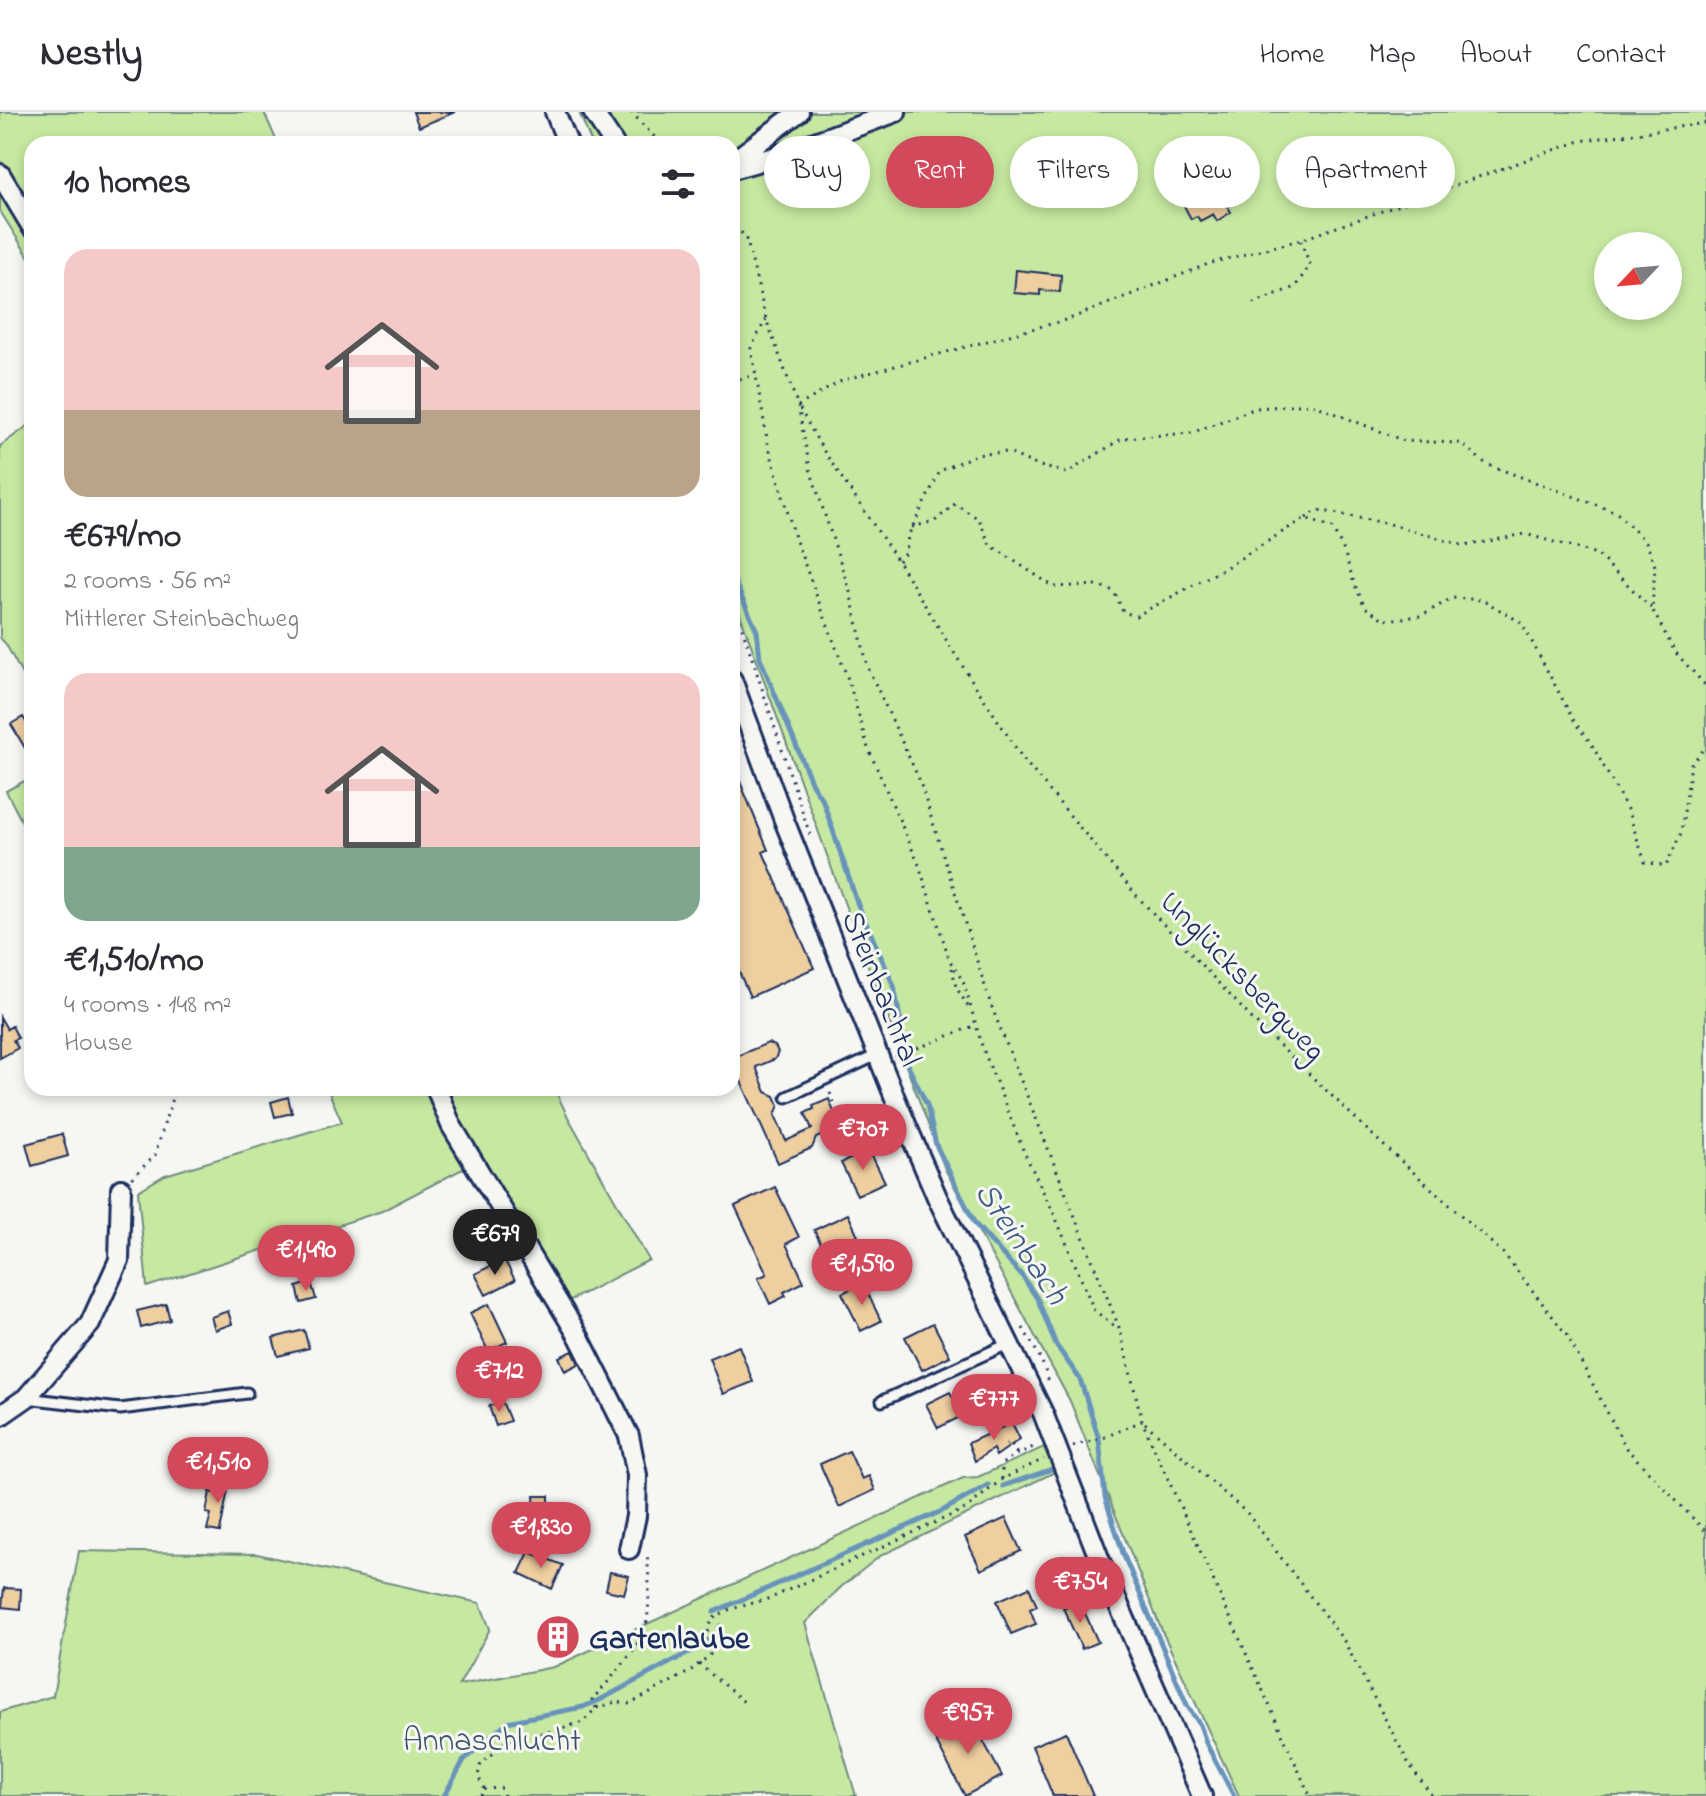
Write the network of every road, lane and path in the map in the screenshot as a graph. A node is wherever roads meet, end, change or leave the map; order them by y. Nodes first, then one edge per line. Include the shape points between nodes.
1 (555, 112) edge
2 (593, 112) edge
3 (631, 112) edge
4 (799, 112) edge
5 (896, 112) edge
6 (781, 118) edge
7 (1706, 123) edge
8 (565, 136) edge
9 (609, 136) edge
10 (654, 136) edge
11 (740, 155) edge
12 (740, 167) edge
13 (0, 174) edge
14 (24, 214) edge
15 (740, 231) edge
16 (1300, 240) junction
17 (1253, 303) dead end
18 (766, 319) junction
19 (754, 375) junction
20 (740, 379) edge
21 (798, 406) junction
22 (1305, 518) junction
23 (912, 527) junction
24 (898, 561) junction
25 (1652, 609) junction
26 (740, 622) edge
27 (1706, 686) edge
28 (740, 702) edge
29 (1706, 747) edge
30 (812, 843) dead end
31 (951, 964) junction
32 (972, 1014) junction
33 (976, 1025) junction
34 (903, 1054) dead end
35 (877, 1055) junction
36 (173, 1096) edge
37 (439, 1096) edge
38 (787, 1097) dead end
39 (832, 1097) dead end
40 (836, 1107) dead end
41 (121, 1189) joint
42 (1018, 1320) dead end
43 (1120, 1330) junction
44 (1010, 1343) junction
45 (1052, 1388) dead end
46 (247, 1393) dead end
47 (26, 1398) junction
48 (882, 1401) dead end
49 (0, 1416) edge
50 (1142, 1421) junction
51 (1006, 1445) dead end
52 (1032, 1448) dead end
53 (1066, 1449) junction
54 (1017, 1454) junction
55 (1002, 1479) junction
56 (1706, 1532) edge
57 (637, 1547) joint
58 (699, 1664) junction
59 (744, 1702) dead end
60 (596, 1708) junction
61 (484, 1789) junction
62 (1431, 1795) edge
63 (481, 1796) edge
64 (504, 1796) edge
65 (1202, 1796) edge
66 (1310, 1796) edge

1 - 8 street
2 - 9 street
3 - 10 path
4 - 6 street
5 - 12 street
6 - 11 street
7 - 16 path via 1580,141
13 - 14 street
15 - 18 path
16 - 17 path via 1310,265 1295,287
16 - 21 path via 1211,263 1069,319 843,380
18 - 19 path via 751,348
18 - 21 path
19 - 20 path
19 - 31 path via 796,541 868,748 930,895
21 - 24 path, Unglücksbergweg
21 - 43 path via 810,469 868,668 919,779 991,1005
22 - 23 path via 1136,616 1123,612 1114,591 1097,585 1054,587 990,545 979,519 955,504 935,521
22 - 25 path via 1318,510 1465,546 1525,534 1597,554
22 - 29 path via 1332,528 1365,607 1385,620 1421,616 1452,598 1483,600 1522,623 1628,811 1645,862 1666,866 1681,833 1691,764
23 - 24 path
23 - 25 path via 940,471 975,455 1007,452 1067,473 1123,438 1191,433 1256,408 1312,404 1404,441 1460,443 1486,464 1616,512 1646,542 1655,566
24 - 56 path, Unglücksbergweg via 1023,759 1136,895 1255,1022 1504,1254 1567,1335 1626,1448
25 - 27 path via 1675,652
26 - 30 path
28 - 35 street, Steinbachtal
31 - 32 path via 956,987
31 - 32 path via 963,981
32 - 33 path
33 - 34 path
33 - 43 path via 1024,1152 1094,1310
35 - 38 lane
35 - 44 street, Steinbachtal via 937,1197
36 - 41 path via 155,1155
37 - 57 street via 451,1125 579,1337 629,1436 637,1475
39 - 40 path
41 - 47 street via 119,1260 90,1324
42 - 45 path
43 - 50 path
44 - 48 lane
44 - 53 street, Steinbachtal
46 - 47 lane via 120,1409
47 - 49 street
50 - 53 path
50 - 62 path via 1248,1514 1344,1641
50 - 66 path
51 - 54 path via 1010,1442
52 - 54 path
53 - 55 path
53 - 65 street, Steinbachtal via 1104,1571
54 - 55 path via 1002,1464
55 - 58 path via 967,1508 771,1598 712,1619 706,1639 710,1655
57 - 60 path via 649,1572 645,1630 592,1699
58 - 59 path
58 - 60 path via 630,1704
60 - 61 path via 583,1722 522,1734 504,1743 480,1766
61 - 63 path
61 - 64 path via 502,1788

